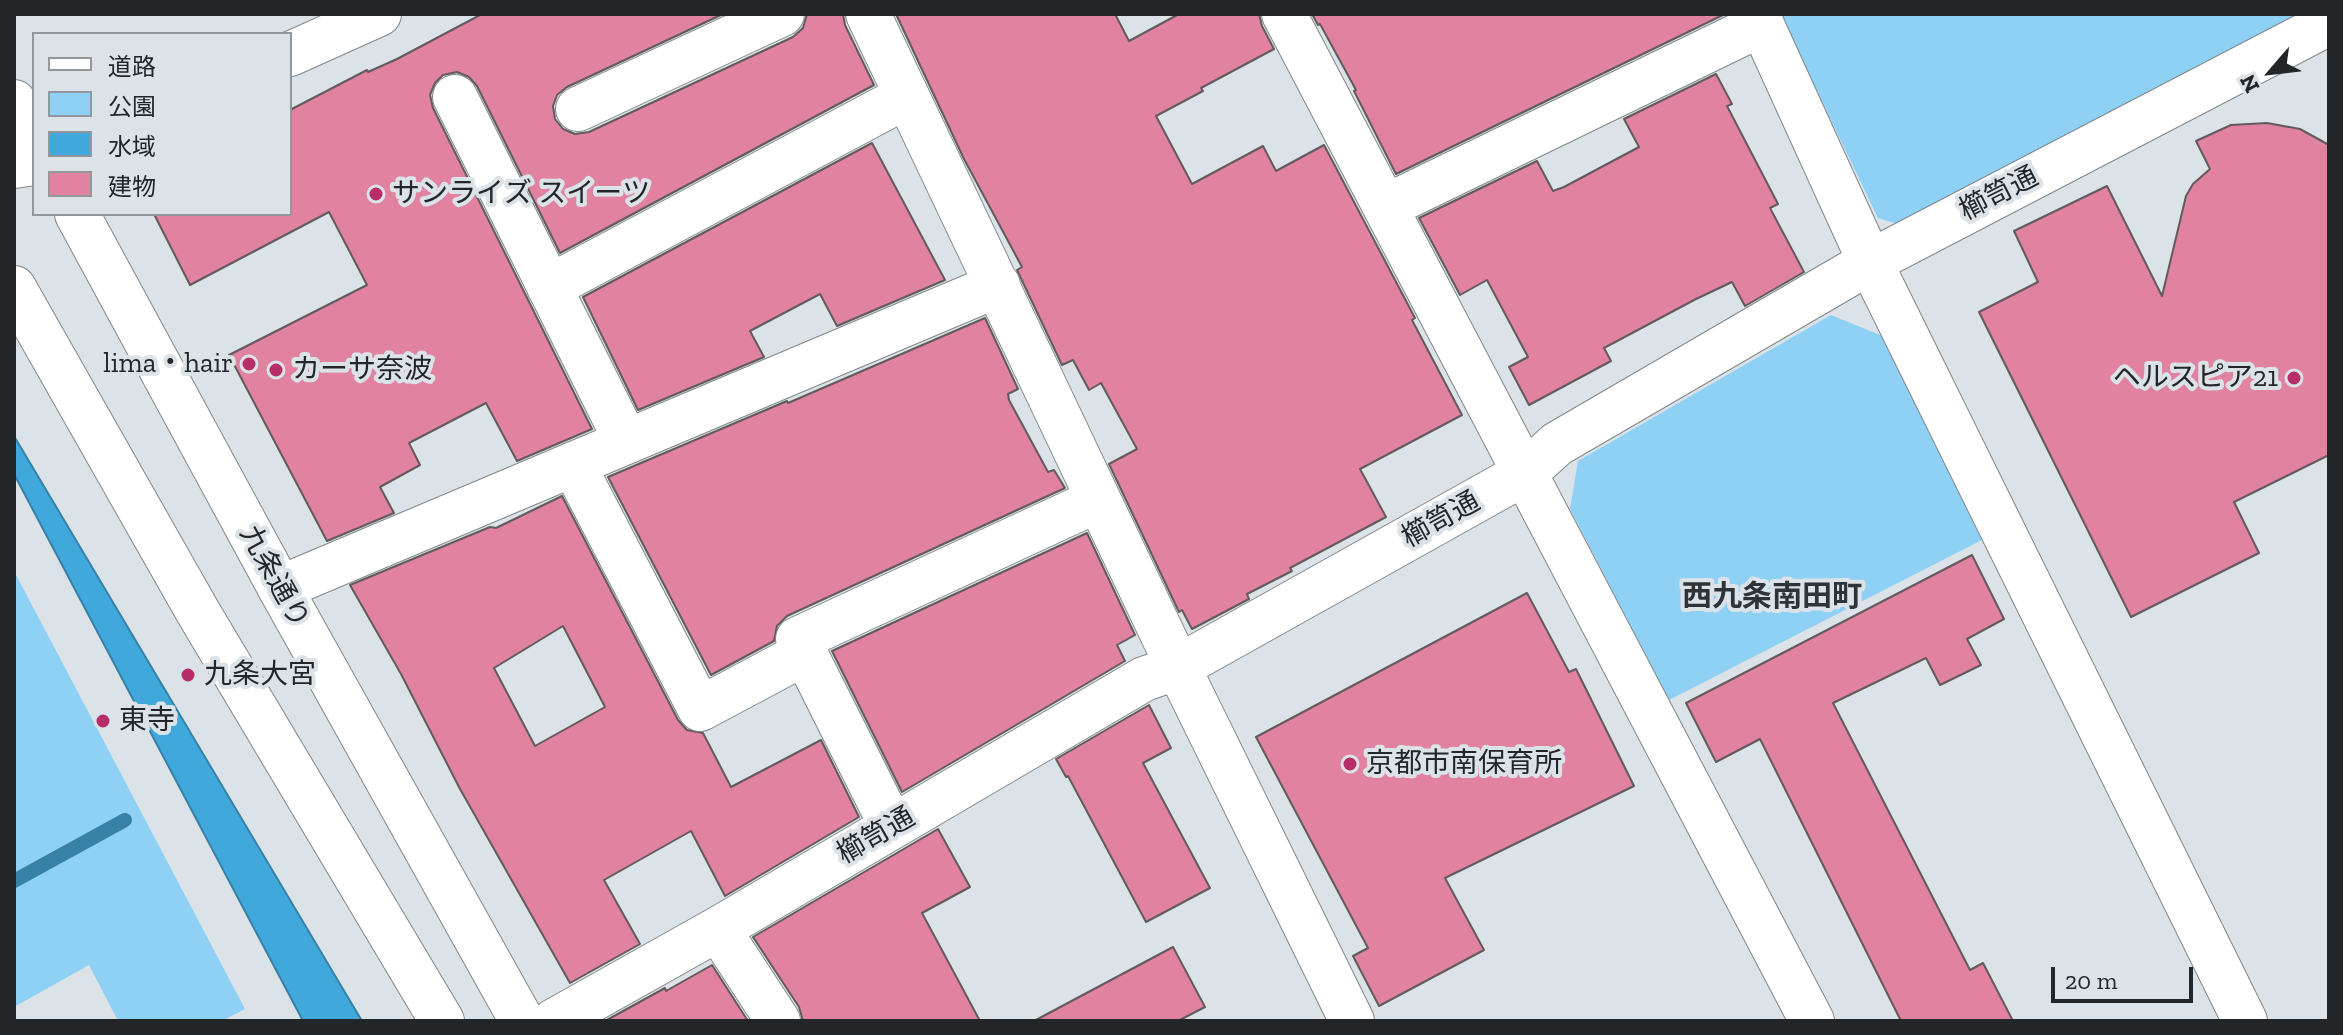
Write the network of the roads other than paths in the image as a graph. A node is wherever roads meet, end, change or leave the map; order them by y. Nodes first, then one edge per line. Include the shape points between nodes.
1 (379, 14) edge
2 (782, 14) edge
3 (868, 14) edge
4 (1284, 14) edge
5 (1759, 19) edge
6 (2329, 23) edge
7 (292, 53) edge
8 (907, 96) junction
9 (455, 97) dead end
10 (14, 102) edge
11 (578, 109) dead end
12 (32, 134) edge
13 (1385, 207) junction
14 (78, 216) edge
15 (1870, 262) junction
16 (998, 285) junction
17 (549, 287) junction
18 (14, 288) edge
19 (626, 441) junction
20 (573, 464) junction
21 (1525, 473) junction
22 (1098, 500) junction
23 (280, 588) junction
24 (805, 653) junction
25 (1178, 667) junction
26 (892, 827) junction
27 (718, 929) junction
28 (442, 1021) edge
29 (522, 1021) edge
30 (554, 1021) edge
31 (778, 1021) edge
32 (1352, 1021) edge
33 (1812, 1021) edge
34 (2245, 1021) edge

1 - 7 main road
2 - 11 main road
3 - 8 main road
4 - 13 main road
5 - 13 main road
5 - 15 main road
6 - 15 main road, 櫛笥通
8 - 16 main road
8 - 17 main road
9 - 17 main road
10 - 12 main road
13 - 21 main road
14 - 23 main road, 九条通り
15 - 21 main road, 櫛笥通 via 1557,444
15 - 34 main road
16 - 19 main road
16 - 22 main road
17 - 19 main road
18 - 28 main road via 198,612
19 - 20 main road
20 - 23 main road
20 - 24 main road via 700,709
21 - 25 main road, 櫛笥通
21 - 33 main road
22 - 24 main road via 798,639
22 - 25 main road
23 - 29 main road, 九条通り
24 - 26 main road
25 - 26 main road, 櫛笥通 via 1144,679
25 - 32 main road
26 - 27 main road, 櫛笥通
27 - 30 main road, 櫛笥通
27 - 31 main road

